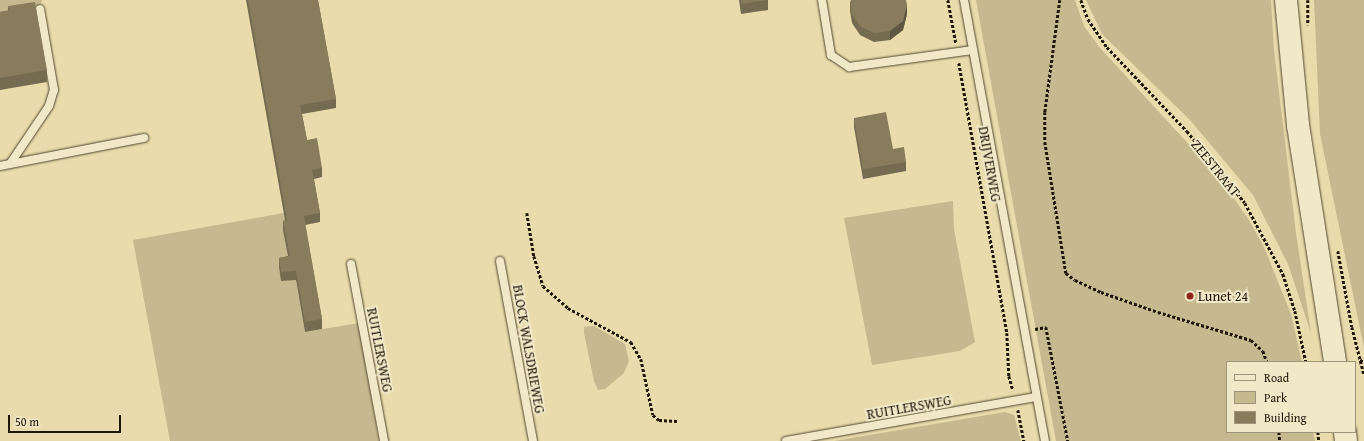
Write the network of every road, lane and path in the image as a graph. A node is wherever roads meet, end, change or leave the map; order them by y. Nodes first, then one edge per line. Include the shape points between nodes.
1 (822, 0) edge
2 (948, 0) edge
3 (964, 0) edge
4 (1060, 0) edge
5 (1081, 0) edge
6 (1286, 0) edge
7 (1308, 0) edge
8 (40, 9) dead end
9 (1308, 28) dead end
10 (973, 50) junction
11 (957, 52) junction
12 (144, 138) dead end
13 (10, 164) junction
14 (0, 166) edge
15 (527, 213) dead end
16 (1336, 242) dead end
17 (500, 261) dead end
18 (351, 264) dead end
19 (1023, 330) junction
20 (1007, 333) junction
21 (1364, 359) edge
22 (1267, 361) edge
23 (1306, 361) edge
24 (1335, 361) edge
25 (1360, 361) junction
26 (1364, 374) edge
27 (1036, 397) junction
28 (1016, 401) junction
29 (677, 421) dead end
30 (384, 441) edge
31 (533, 441) edge
32 (786, 441) edge
33 (1024, 441) edge
34 (1045, 441) edge
35 (1068, 441) edge

1 - 11 lane via 831,55 849,67
2 - 11 path, DRIJVERWEG
3 - 10 lane, DRIJVERWEG
4 - 22 path via 1045,112 1045,142 1066,273 1075,280 1158,312 1251,340 1263,350
5 - 23 path, ZEESTRAAT via 1088,19 1107,47 1187,131 1245,203 1283,274 1295,311
6 - 24 main road via 1298,125
7 - 9 path
8 - 13 lane via 54,90 49,106
10 - 11 lane
10 - 19 lane, DRIJVERWEG
11 - 20 path, DRIJVERWEG
12 - 13 lane
13 - 14 lane
15 - 29 path via 534,256 543,286 568,308 631,342 641,360 653,415 659,420
16 - 25 path
17 - 31 lane, BLOCK WALSDRIEWEG
18 - 30 lane, RUITLERSWEG
19 - 20 path
19 - 27 lane, DRIJVERWEG
19 - 35 path via 1046,327
20 - 28 path, DRIJVERWEG via 1009,376
21 - 25 path
25 - 26 path
27 - 28 lane, RUITLERSWEG
27 - 34 lane, DRIJVERWEG
28 - 32 lane, RUITLERSWEG
28 - 33 path, DRIJVERWEG

